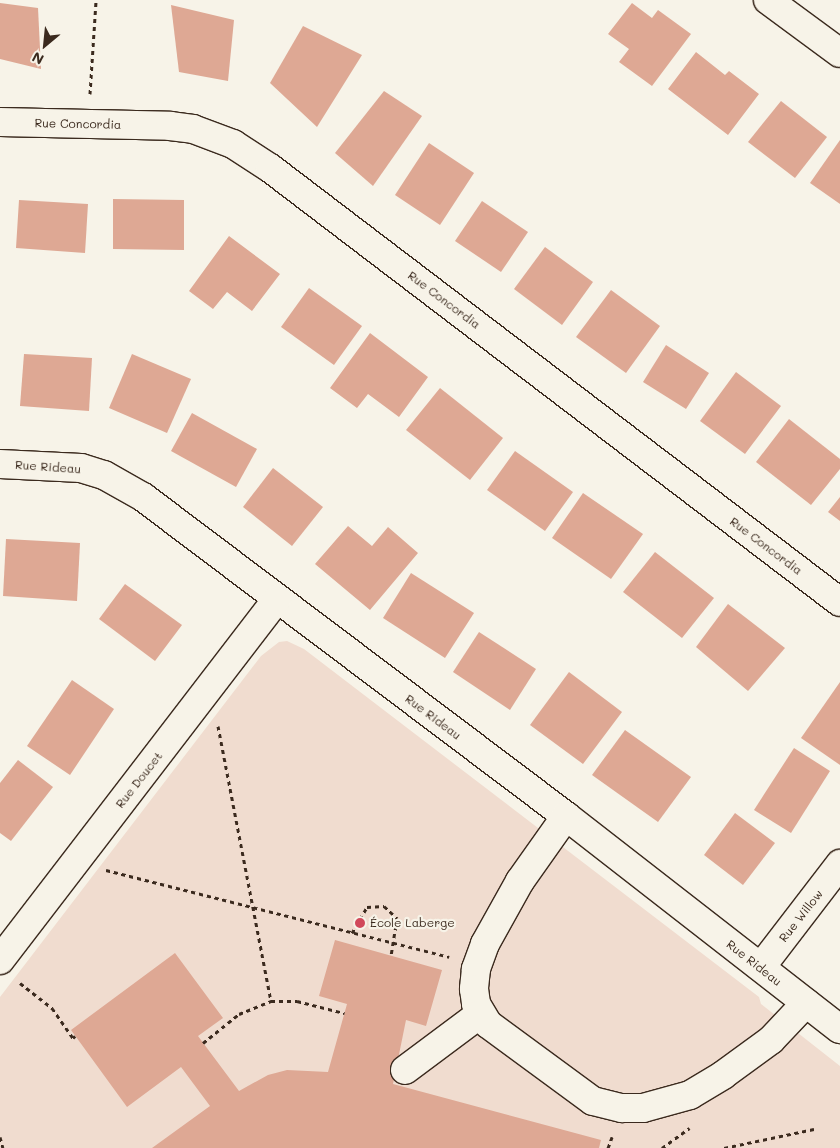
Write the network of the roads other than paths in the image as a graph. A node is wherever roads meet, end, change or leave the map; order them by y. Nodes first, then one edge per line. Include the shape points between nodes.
1 (768, 0) edge
2 (840, 53) edge
3 (0, 122) edge
4 (0, 464) edge
5 (277, 599) junction
6 (840, 602) edge
7 (566, 816) junction
8 (840, 864) edge
9 (761, 968) junction
10 (7, 969) edge
11 (806, 1003) junction
12 (480, 1014) junction
13 (840, 1029) edge
14 (405, 1070) dead end

1 - 2 street
3 - 6 street, Rue Concordia via 170,126 200,131 233,144 270,168
4 - 5 street, Rue Rideau via 81,468 123,484
5 - 7 street, Rue Rideau
5 - 10 street, Rue Doucet
7 - 9 street, Rue Rideau
7 - 12 street via 520,881 485,944 474,989
8 - 9 street, Rue Willow
9 - 11 street, Rue Rideau
11 - 12 street via 771,1040 723,1075 690,1095 643,1108 603,1104 588,1098 488,1024
11 - 13 street, Rue Rideau
12 - 14 street

